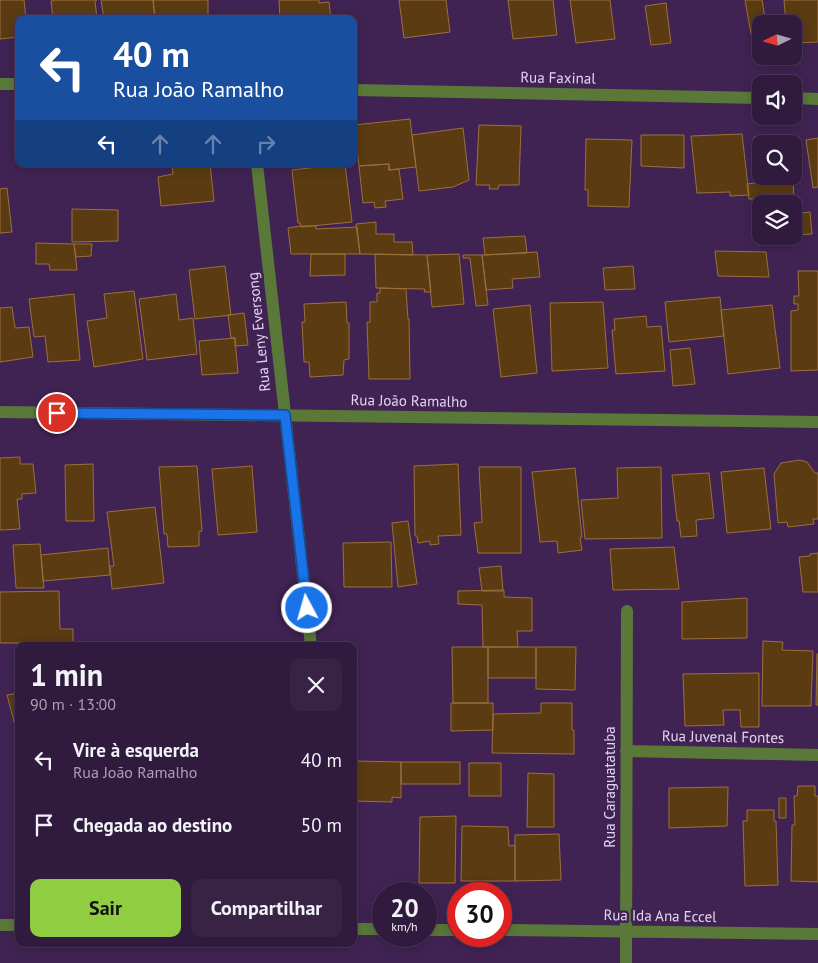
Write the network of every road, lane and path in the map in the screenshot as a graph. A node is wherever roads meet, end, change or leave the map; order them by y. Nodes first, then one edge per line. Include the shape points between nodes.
1 (0, 84) edge
2 (15, 84) edge
3 (357, 90) edge
4 (752, 98) edge
5 (802, 98) edge
6 (818, 99) edge
7 (257, 167) edge
8 (0, 412) edge
9 (285, 415) junction
10 (818, 422) edge
11 (627, 611) dead end
12 (311, 642) edge
13 (626, 751) junction
14 (818, 755) edge
15 (0, 924) edge
16 (15, 925) edge
17 (357, 929) edge
18 (372, 929) edge
19 (512, 930) edge
20 (626, 932) junction
21 (818, 934) edge
22 (626, 963) edge

1 - 2 street
3 - 4 street, Rua Faxinal
5 - 6 street
7 - 9 street, Rua Leny Eversong
8 - 9 street, Rua João Ramalho
9 - 10 street, Rua João Ramalho
9 - 12 street, Rua Leny Eversong
11 - 13 street, Rua Caraguatatuba
13 - 14 street, Rua Juvenal Fontes
13 - 20 street, Rua Caraguatatuba
15 - 16 street
17 - 18 street
19 - 20 street, Rua Ida Ana Eccel
20 - 21 street, Rua Ida Ana Eccel
20 - 22 street, Rua Caraguatatuba

